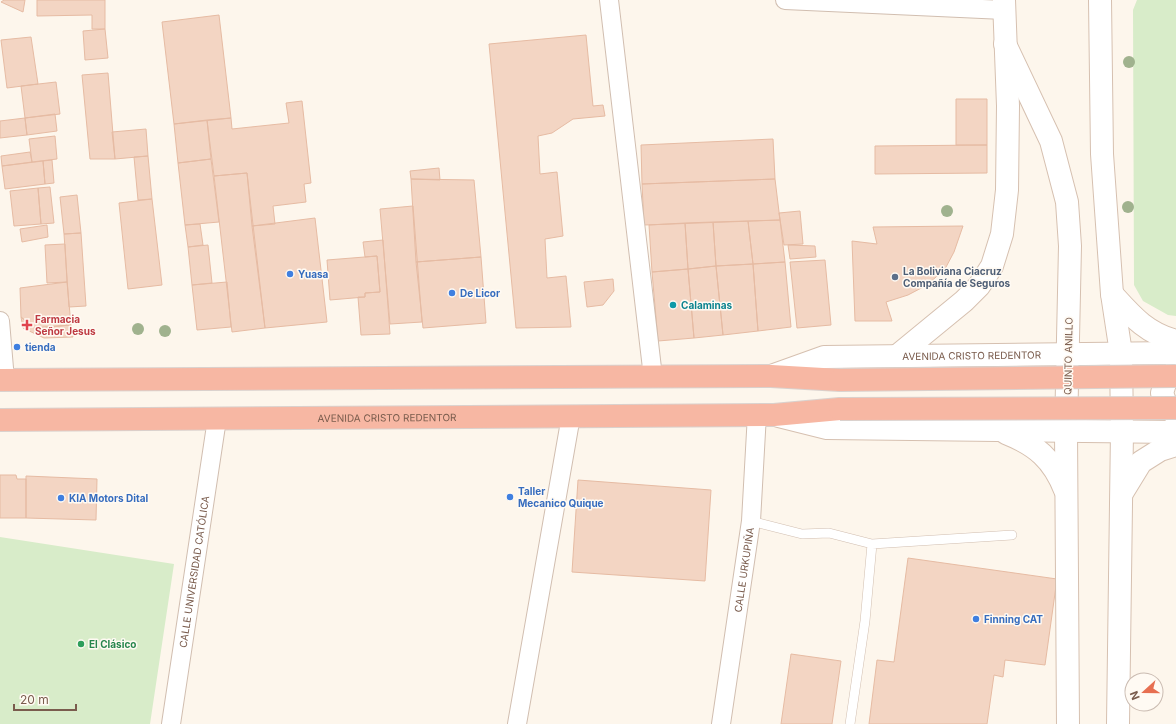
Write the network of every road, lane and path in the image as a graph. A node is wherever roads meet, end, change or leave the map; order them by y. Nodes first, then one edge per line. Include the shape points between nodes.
1 (609, 0) edge
2 (785, 0) edge
3 (1100, 0) edge
4 (1004, 5) edge
5 (1005, 44) junction
6 (1112, 294) junction
7 (0, 321) edge
8 (1176, 341) edge
9 (1068, 353) junction
10 (1121, 353) junction
11 (1176, 353) edge
12 (995, 355) junction
13 (896, 356) junction
14 (1176, 370) edge
15 (653, 376) junction
16 (771, 376) junction
17 (1176, 376) edge
18 (3, 380) edge
19 (1176, 408) edge
20 (765, 414) junction
21 (1176, 415) edge
22 (571, 416) junction
23 (217, 419) junction
24 (0, 420) edge
25 (997, 430) junction
26 (1066, 431) junction
27 (1122, 431) junction
28 (1176, 432) edge
29 (1176, 445) edge
30 (1121, 494) junction
31 (1067, 497) junction
32 (751, 521) junction
33 (1012, 535) dead end
34 (872, 544) junction
35 (171, 724) edge
36 (516, 724) edge
37 (721, 724) edge
38 (850, 724) edge
39 (1068, 724) edge
40 (1118, 724) edge

1 - 15 street
2 - 4 street
3 - 6 main road via 1102,154
4 - 5 main road, QUINTO ANILLO
5 - 9 main road, QUINTO ANILLO via 1051,141 1067,202 1070,246
5 - 13 main road via 1008,106 1007,190 1002,234 992,266 979,286 964,301
6 - 8 main road via 1149,330
6 - 10 main road
7 - 18 street
9 - 10 main road, AVENIDA CRISTO REDENTOR
9 - 12 main road, AVENIDA CRISTO REDENTOR
9 - 26 main road, QUINTO ANILLO
10 - 11 main road, AVENIDA CRISTO REDENTOR
10 - 27 main road
12 - 13 main road, AVENIDA CRISTO REDENTOR
12 - 25 main road via 1027,364 1050,378 1054,394 1050,408 1029,421
13 - 16 main road, AVENIDA CRISTO REDENTOR via 824,357
14 - 21 main road via 1166,380 1162,393 1167,407
15 - 16 highway, AVENIDA CRISTO REDENTOR
15 - 18 highway, AVENIDA CRISTO REDENTOR
16 - 17 highway, AVENIDA CRISTO REDENTOR, bridge via 840,380
19 - 20 highway, AVENIDA CRISTO REDENTOR, bridge via 840,409
20 - 22 highway, AVENIDA CRISTO REDENTOR
20 - 25 main road, AVENIDA CRISTO REDENTOR via 827,428
20 - 32 street, CALLE URKUPIÑA
22 - 23 highway, AVENIDA CRISTO REDENTOR
22 - 36 street
23 - 24 highway, AVENIDA CRISTO REDENTOR
23 - 35 street, CALLE UNIVERSIDAD CATÓLICA
25 - 26 main road, AVENIDA CRISTO REDENTOR
25 - 31 main road via 1032,445 1049,460 1060,476
26 - 27 main road, AVENIDA CRISTO REDENTOR
26 - 31 main road, QUINTO ANILLO
27 - 28 main road, AVENIDA CRISTO REDENTOR
27 - 30 main road
29 - 30 main road via 1160,450 1141,462
30 - 40 main road
31 - 39 main road, QUINTO ANILLO
32 - 34 lane via 802,534 829,533
32 - 37 street, CALLE URKUPIÑA
33 - 34 lane
34 - 38 lane via 865,621

